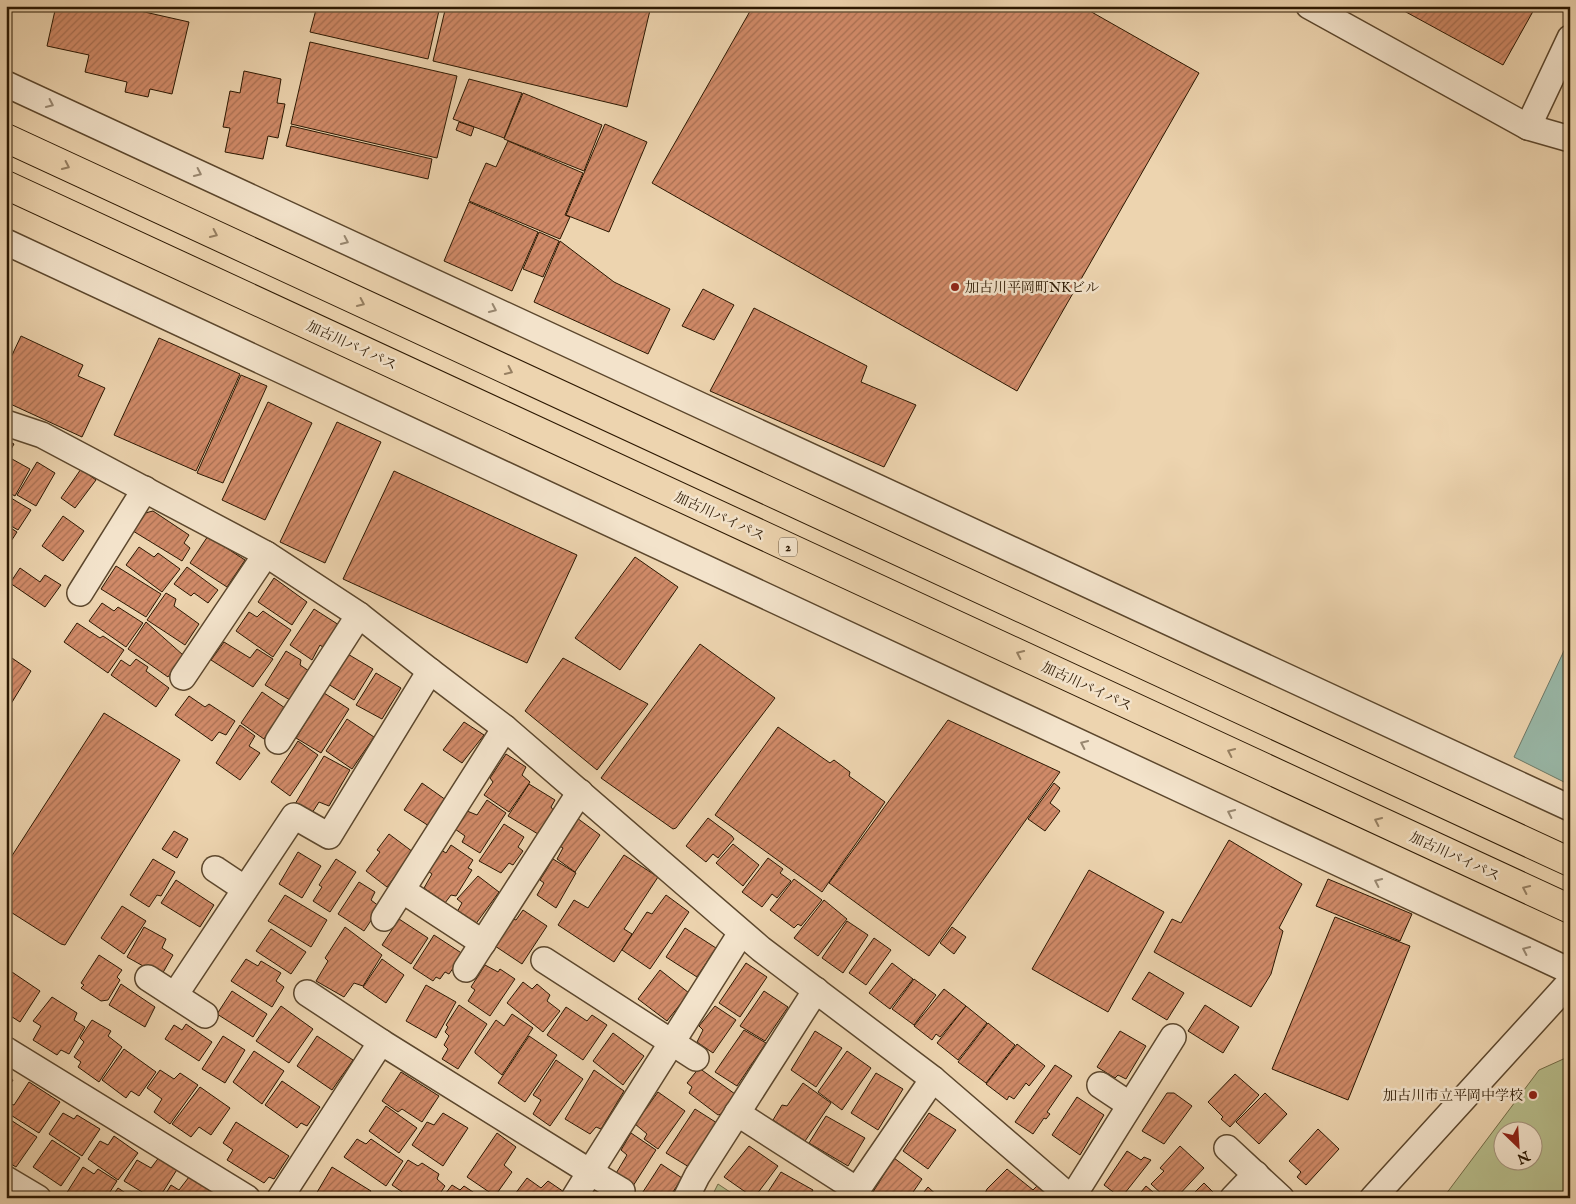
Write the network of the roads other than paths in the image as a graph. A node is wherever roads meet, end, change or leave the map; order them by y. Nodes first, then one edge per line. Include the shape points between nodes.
1 (1309, 6) edge
2 (1570, 38) edge
3 (6, 84) edge
4 (1528, 127) junction
5 (6, 138) edge
6 (1570, 139) edge
7 (6, 185) edge
8 (6, 242) edge
9 (6, 423) edge
10 (145, 489) junction
11 (266, 554) junction
12 (80, 593) dead end
13 (359, 615) junction
14 (430, 671) junction
15 (183, 677) dead end
16 (506, 728) junction
17 (278, 740) dead end
18 (580, 792) junction
19 (1570, 808) edge
20 (1570, 862) edge
21 (215, 869) dead end
22 (245, 889) junction
23 (402, 890) junction
24 (1570, 909) edge
25 (384, 918) dead end
26 (741, 933) junction
27 (483, 943) junction
28 (544, 960) dead end
29 (466, 969) dead end
30 (1570, 971) edge
31 (148, 978) dead end
32 (1570, 982) edge
33 (816, 990) junction
34 (307, 993) dead end
35 (175, 995) junction
36 (205, 1015) dead end
37 (1173, 1037) dead end
38 (381, 1042) junction
39 (672, 1043) junction
40 (6, 1050) edge
41 (696, 1058) dead end
42 (933, 1078) junction
43 (1100, 1085) dead end
44 (1130, 1105) junction
45 (737, 1113) junction
46 (1227, 1148) dead end
47 (590, 1172) junction
48 (1256, 1174) junction
49 (6, 1179) edge
50 (622, 1191) dead end
51 (38, 1198) edge
52 (247, 1198) edge
53 (280, 1198) edge
54 (574, 1198) edge
55 (686, 1198) edge
56 (1071, 1198) edge
57 (1233, 1198) edge
58 (1281, 1198) edge
59 (1373, 1198) edge

1 - 4 street
2 - 4 street
3 -> 19 street
4 - 6 street
5 -> 20 highway
24 -> 7 highway, 加古川バイパス / 2
30 -> 8 street
9 - 10 street via 42,435
10 - 11 street
10 - 12 street
11 - 13 street
11 - 15 street
13 - 14 street
13 - 17 street
14 - 16 street
14 - 22 street via 329,836 294,816
16 - 18 street
16 - 23 street
18 - 26 street
18 - 27 street
21 - 22 street
22 - 35 street
23 - 25 street
23 - 27 street
26 - 33 street
26 - 39 street
27 - 29 street
28 - 39 street
31 - 35 street
32 - 59 street
33 - 42 street
33 - 45 street
34 - 38 street
35 - 36 street
37 - 44 street
38 - 47 street
38 - 53 street
39 - 41 street
39 - 47 street
40 - 52 street
42 - 45 street via 857,1190
42 - 56 street
43 - 44 street
44 - 56 street
45 - 55 street
46 - 48 street
47 - 50 street
47 - 54 street
48 - 57 street
48 - 58 street
49 - 51 street

